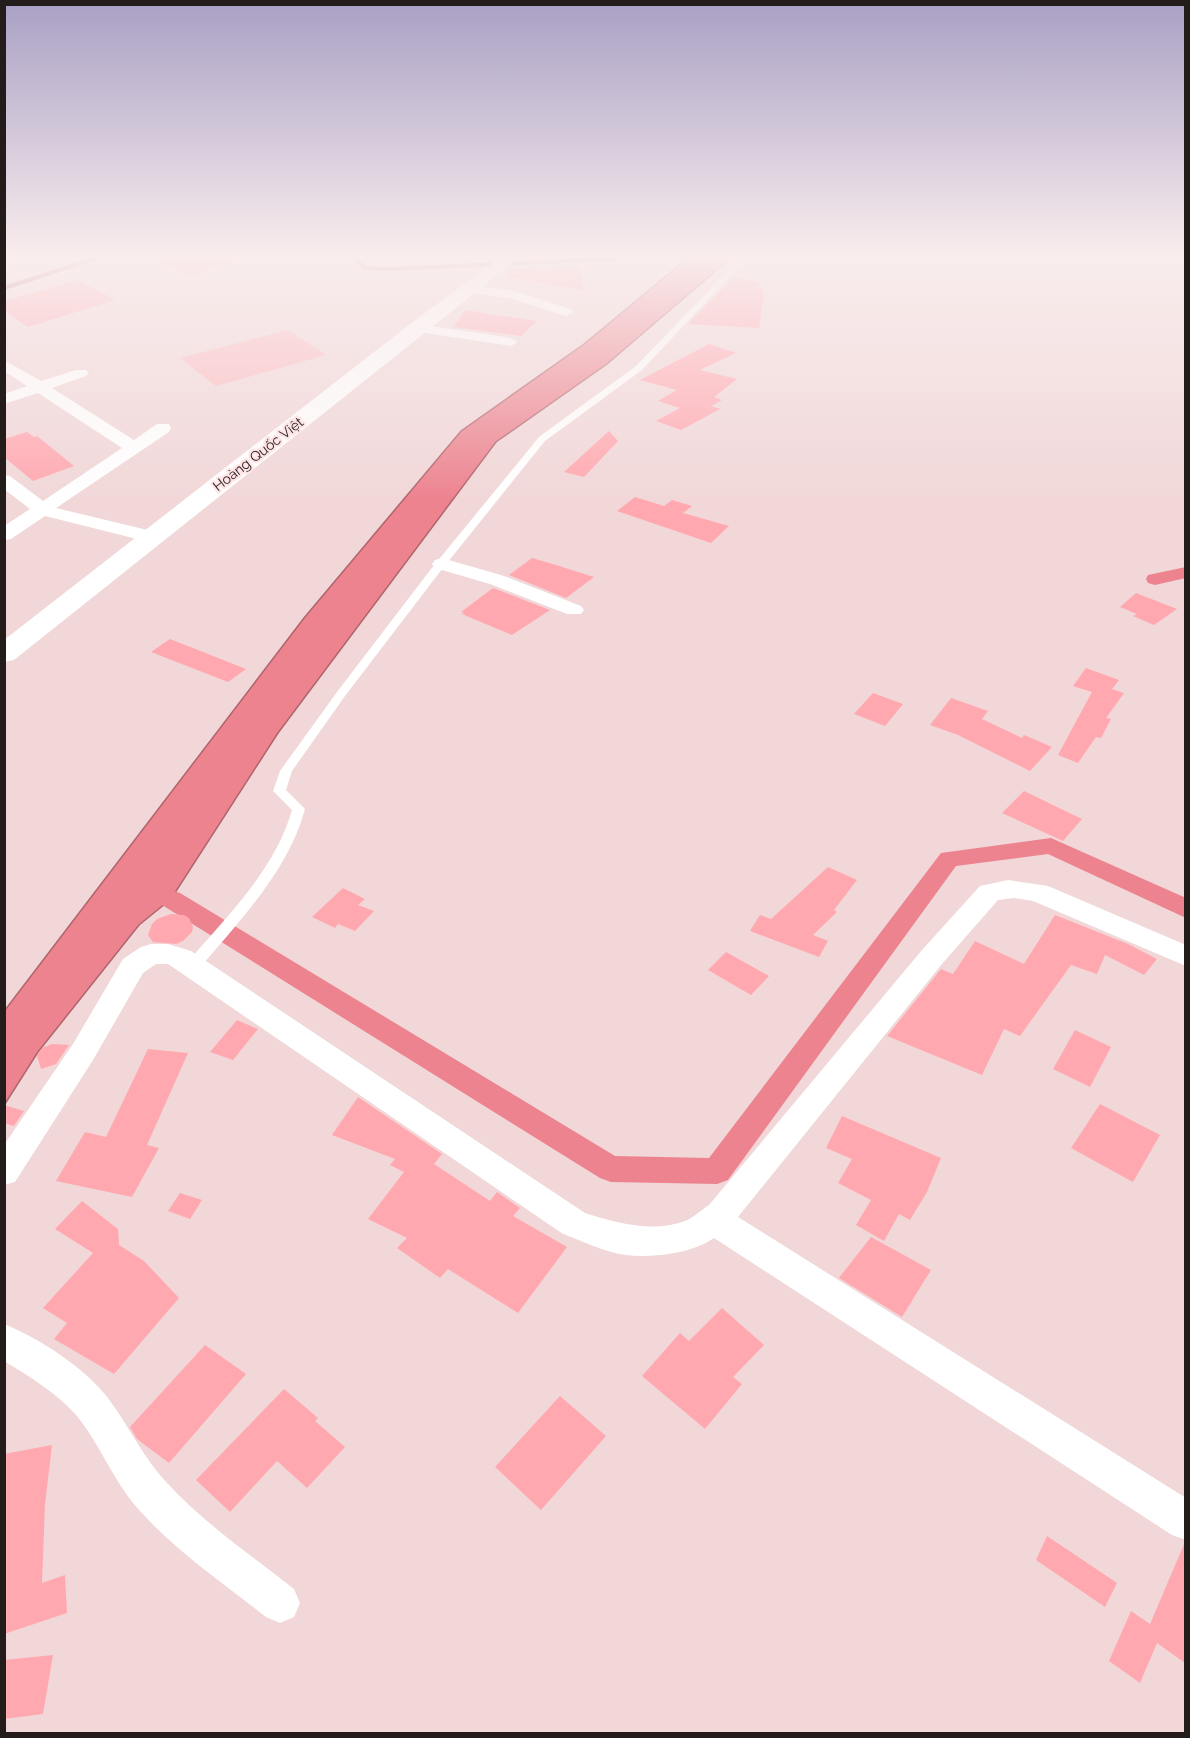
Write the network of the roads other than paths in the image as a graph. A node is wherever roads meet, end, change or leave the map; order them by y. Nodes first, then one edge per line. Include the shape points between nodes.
1 (404, 338) edge
2 (486, 338) edge
3 (667, 338) edge
4 (512, 342) dead end
5 (4, 364) edge
6 (81, 373) dead end
7 (38, 386) junction
8 (4, 399) edge
9 (163, 428) dead end
10 (134, 448) junction
11 (4, 480) edge
12 (44, 510) junction
13 (4, 535) edge
14 (153, 537) junction
15 (442, 564) junction
16 (574, 610) dead end
17 (4, 654) edge
18 (1185, 956) edge
19 (193, 966) junction
20 (4, 1172) edge
21 (714, 1220) junction
22 (4, 1341) edge
23 (1185, 1521) edge
24 (280, 1603) dead end

1 - 14 street, Hoàng Quốc Việt
2 - 4 street
3 - 15 lane via 639,368 542,439
5 - 7 street
6 - 7 street
7 - 8 street
7 - 10 street
9 - 10 street
10 - 12 street
11 - 12 street
12 - 13 street
12 - 14 street
14 - 17 street, Hoàng Quốc Việt
15 - 16 street
15 - 19 lane via 286,771 279,791 299,809 295,824 272,868
18 - 21 street via 1038,893 1010,889 989,893
19 - 20 street via 181,958 151,954 133,966
19 - 21 street via 575,1224 623,1240 652,1241 693,1234
21 - 23 street
22 - 24 street via 76,1390 102,1421 138,1479 178,1522

